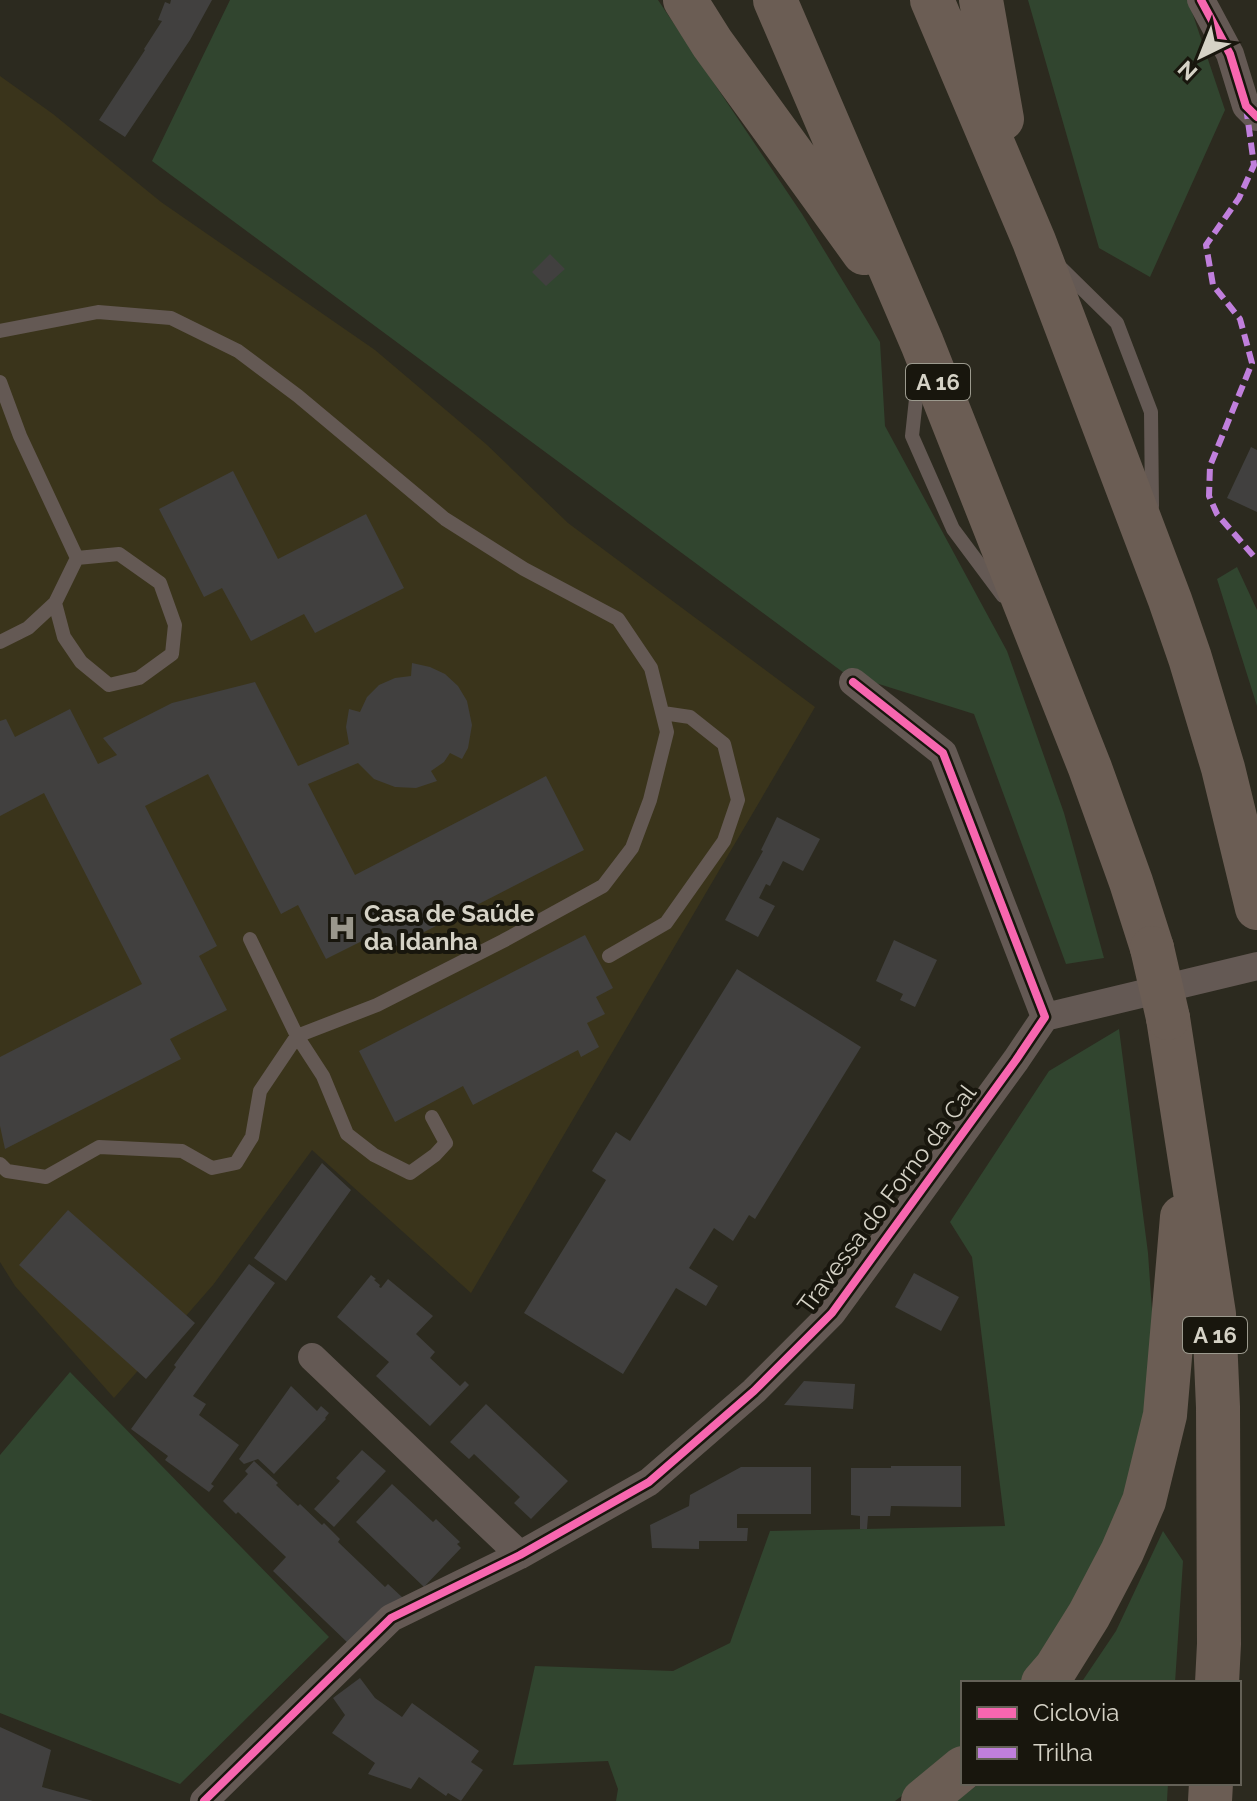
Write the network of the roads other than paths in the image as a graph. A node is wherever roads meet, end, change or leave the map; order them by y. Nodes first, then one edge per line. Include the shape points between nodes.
1 (685, 0) edge
2 (775, 0) edge
3 (932, 0) edge
4 (981, 0) edge
5 (1201, 0) edge
6 (1244, 52) edge
7 (1257, 117) edge
8 (1016, 200) junction
9 (0, 331) edge
10 (917, 331) junction
11 (0, 382) edge
12 (77, 558) junction
13 (55, 603) junction
14 (0, 642) edge
15 (853, 682) dead end
16 (663, 713) junction
17 (1257, 908) edge
18 (250, 939) dead end
19 (609, 956) dead end
20 (1257, 966) edge
21 (1045, 1017) junction
22 (297, 1036) junction
23 (432, 1117) dead end
24 (1188, 1139) junction
25 (0, 1164) edge
26 (312, 1357) dead end
27 (520, 1555) junction
28 (1045, 1681) edge
29 (1217, 1681) edge
30 (961, 1770) edge
31 (204, 1801) edge
32 (923, 1801) edge

1 - 10 highway
2 - 10 highway, A 16
3 - 8 highway
4 - 8 highway
5 - 6 street
6 - 7 street via 1246,106
8 - 17 highway via 1190,658
9 - 16 lane via 98,312 171,318 238,351 445,519 618,619 651,668
10 - 24 highway, A 16, bridge via 1131,882 1168,1018
11 - 12 lane
12 - 13 lane
12 - 13 lane via 119,554 160,583 175,625 172,654 139,678 109,685 81,662 64,637
13 - 14 lane via 28,628
15 - 21 street via 943,753
16 - 19 lane via 690,717 724,744 738,800 724,841 666,923
16 - 22 lane via 667,732 650,800 632,848 603,886 377,1005
18 - 22 lane
20 - 21 street
21 - 27 street, Travessa do Forno da Cal via 832,1313 754,1391 649,1482
22 - 23 lane via 323,1076 347,1134 374,1155 410,1173 446,1143
22 - 25 lane via 260,1091 252,1137 236,1163 212,1168 182,1151 99,1147 46,1177 7,1171
24 - 28 highway via 1165,1415 1144,1501 1089,1615
24 - 29 highway, A 16 via 1214,1314
26 - 27 street
27 - 31 street, Travessa do Forno da Cal via 391,1618
30 - 32 highway

